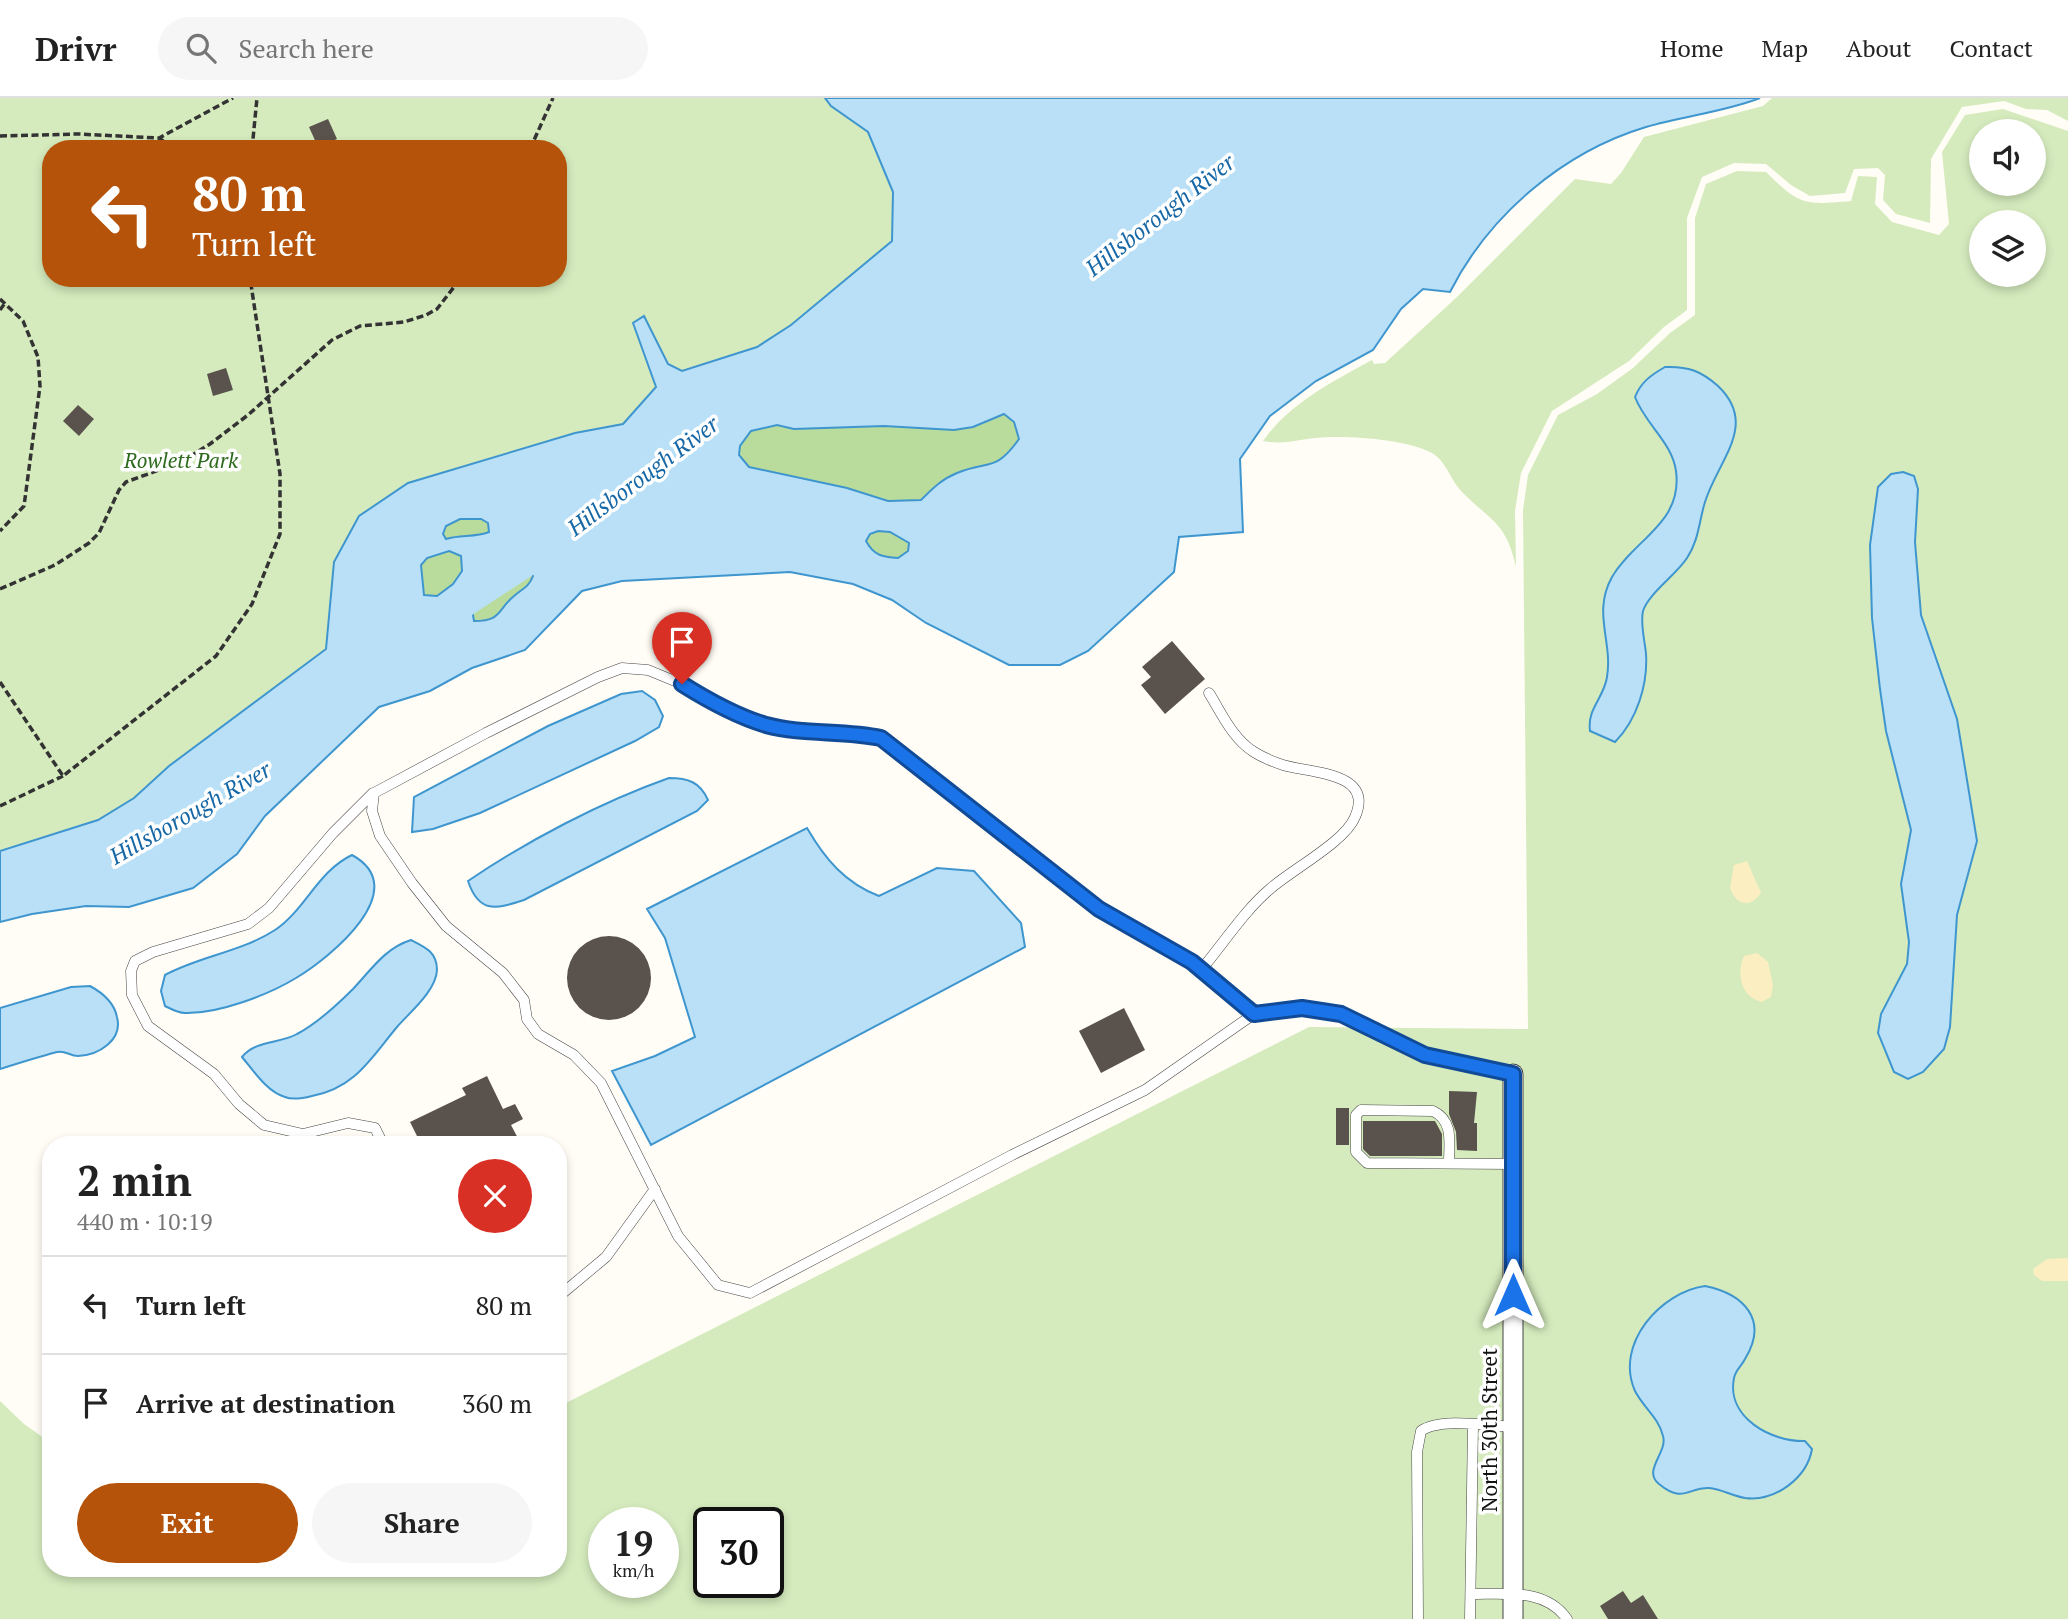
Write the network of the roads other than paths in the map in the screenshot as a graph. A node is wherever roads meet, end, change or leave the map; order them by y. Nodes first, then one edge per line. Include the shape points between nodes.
1 (1209, 693) dead end
2 (374, 793) junction
3 (1201, 970) junction
4 (1254, 1014) junction
5 (1513, 1074) joint
6 (379, 1136) edge
7 (1449, 1163) junction
8 (1513, 1164) junction
9 (655, 1189) junction
10 (567, 1290) edge
11 (1472, 1425) junction
12 (1513, 1427) junction
13 (1471, 1594) junction
14 (1513, 1594) junction
15 (1418, 1619) edge
16 (1470, 1619) edge
17 (1513, 1619) edge
18 (1567, 1619) edge

1 - 3 lane via 1239,741 1254,753 1283,765 1336,775 1351,787 1358,804 1353,823 1269,890
2 - 3 lane via 598,677 622,668 648,670 719,707 766,725 881,738 1099,909
2 - 6 lane via 269,908 248,924 153,952 135,961 131,971 132,995 148,1026 214,1074 264,1125 303,1134 348,1123 375,1128
2 - 9 lane via 372,811 380,836 412,884 446,926 503,973 524,1000 527,1019 538,1034 574,1055 601,1083
3 - 4 lane
4 - 5 lane via 1302,1008 1341,1014 1425,1055
4 - 9 lane via 1145,1090 750,1293 718,1285 678,1236
5 - 8 street, North 30th Street
7 - 7 lane via 1362,1161 1356,1152 1356,1115 1361,1110 1433,1111 1443,1116 1449,1126
7 - 8 lane
8 - 12 street, North 30th Street
9 - 10 lane via 606,1257
11 - 12 lane
11 - 13 lane
11 - 15 lane via 1428,1426 1422,1431 1417,1452
12 - 14 street, North 30th Street
13 - 14 lane
13 - 16 lane
14 - 17 street, North 30th Street
14 - 18 lane via 1540,1598 1559,1608

